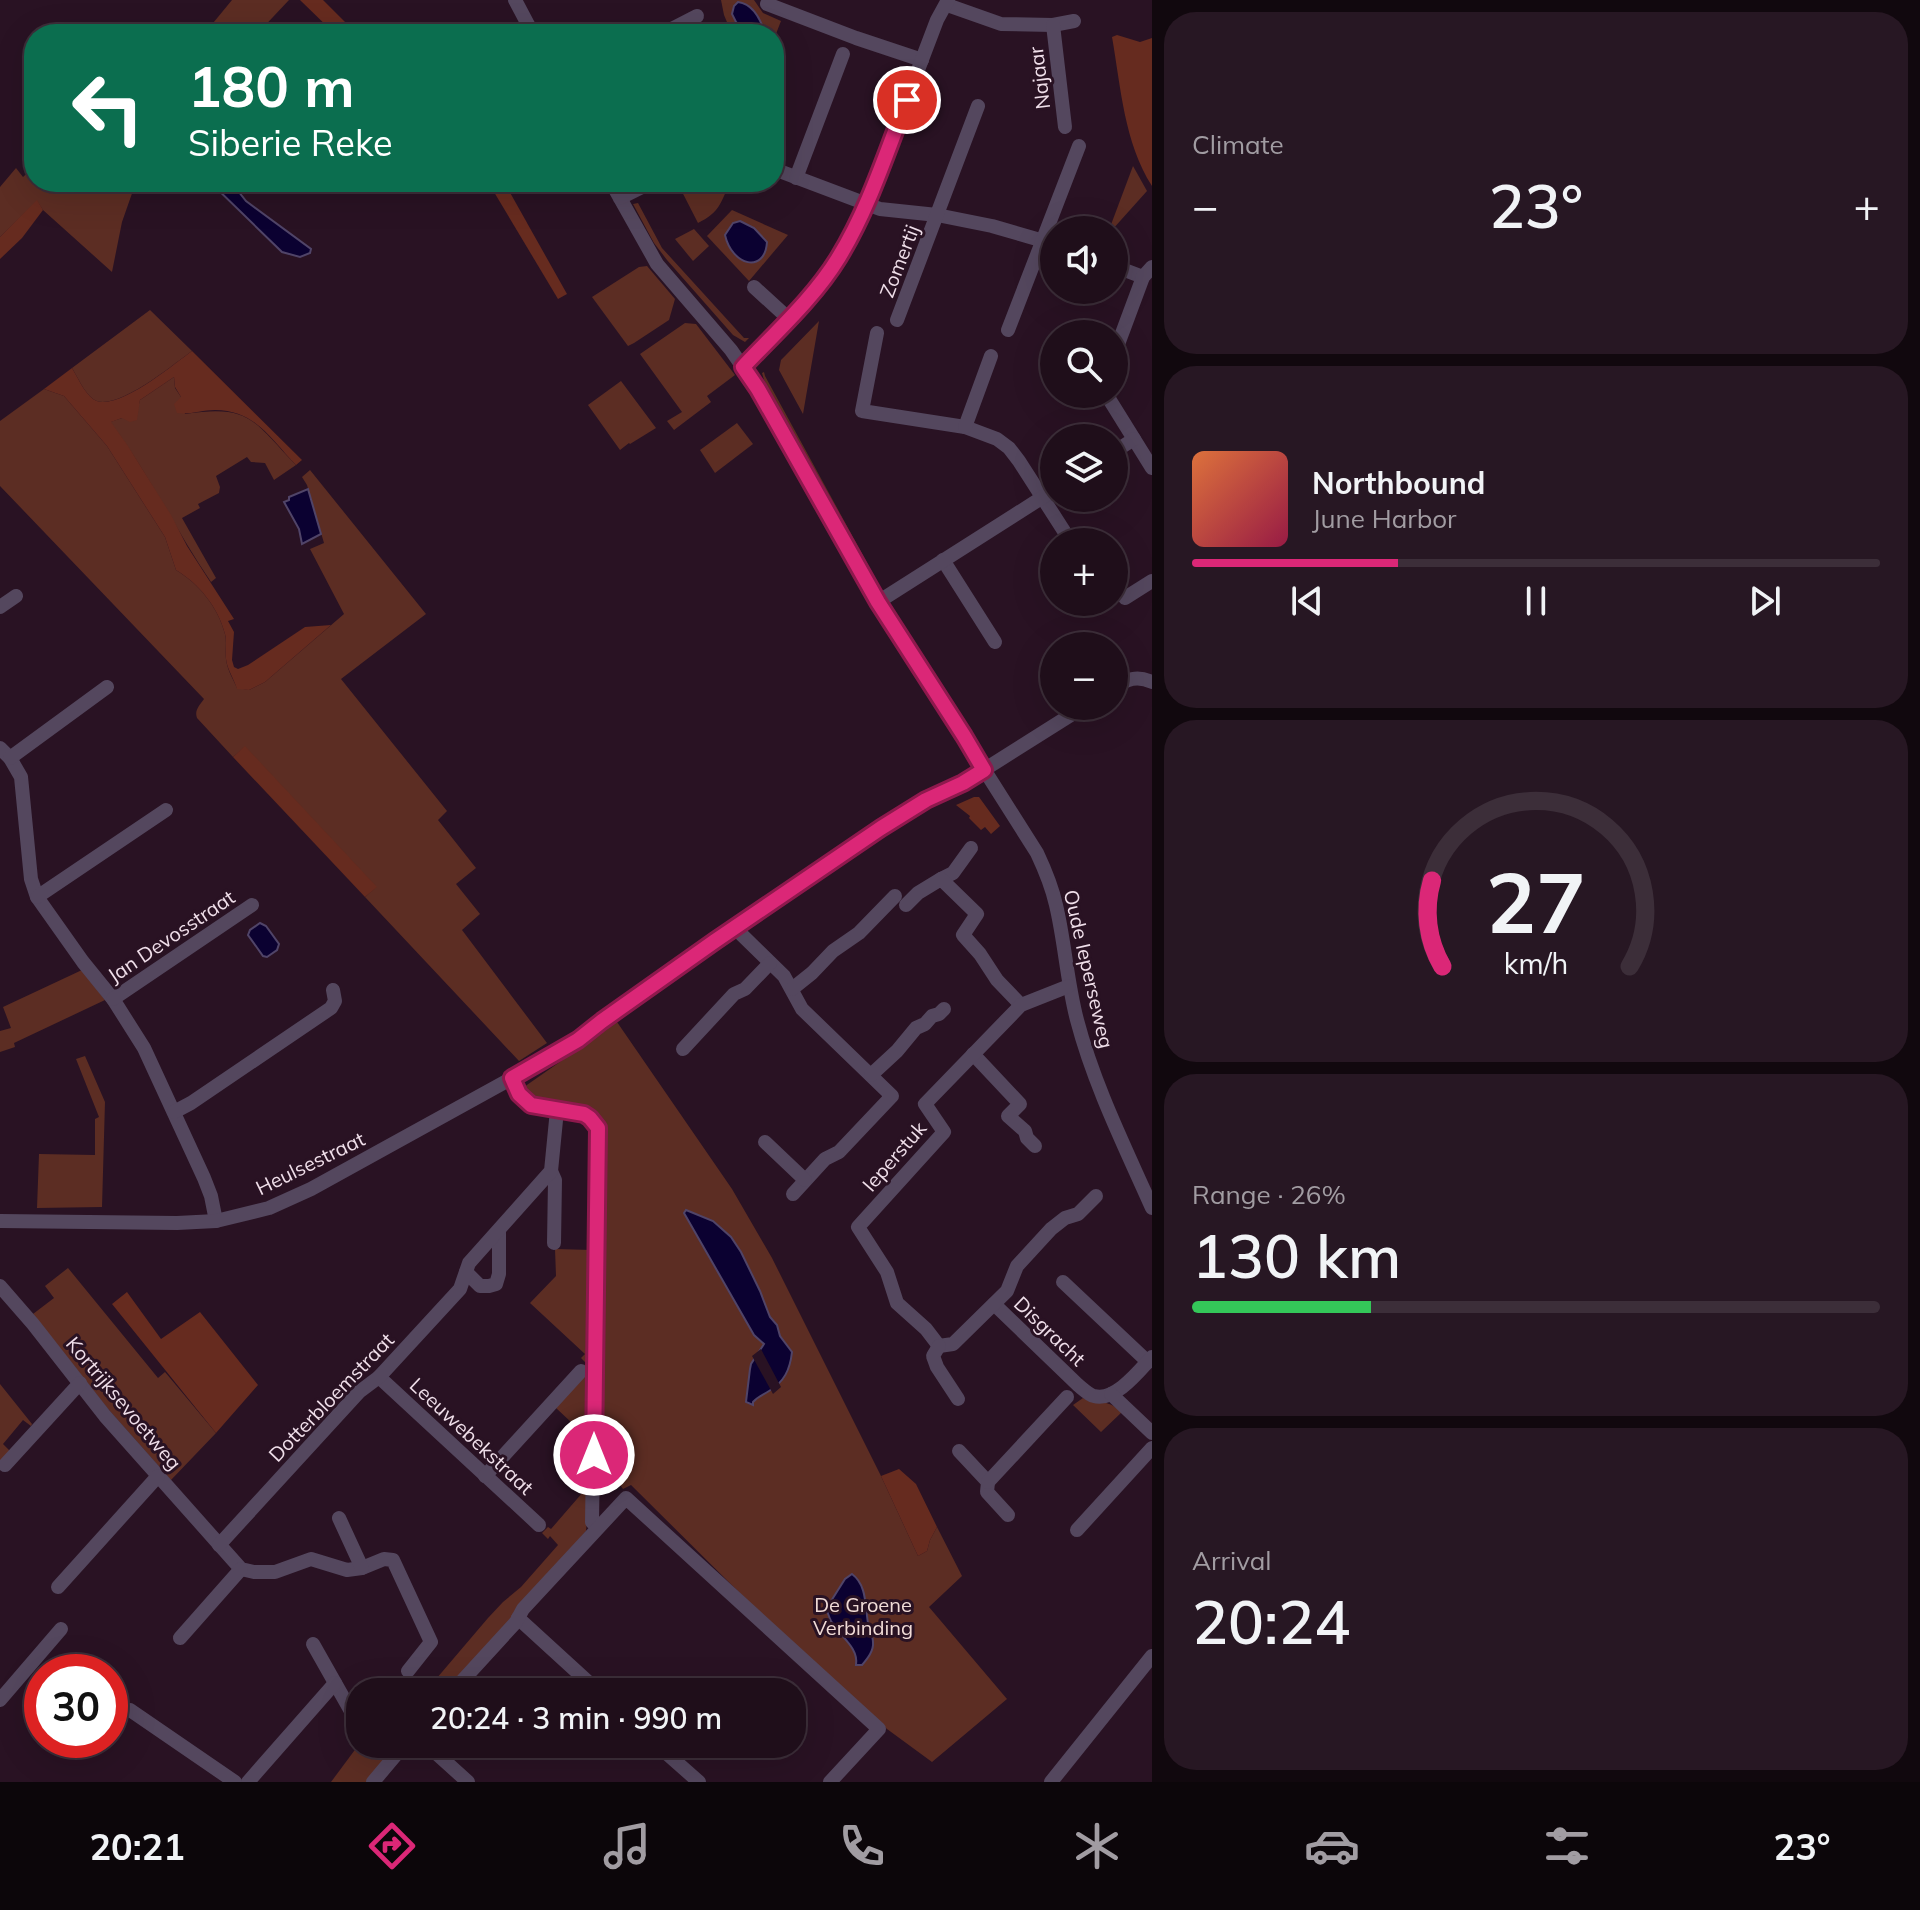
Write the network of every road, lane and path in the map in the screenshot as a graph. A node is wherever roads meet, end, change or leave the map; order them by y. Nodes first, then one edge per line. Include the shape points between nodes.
1 (515, 0) edge
2 (948, 3) edge
3 (767, 4) dead end
4 (697, 16) dead end
5 (1074, 21) dead end
6 (528, 24) edge
7 (681, 24) edge
8 (1053, 25) junction
9 (843, 54) dead end
10 (922, 60) junction
11 (978, 106) dead end
12 (1065, 127) dead end
13 (1079, 146) dead end
14 (784, 173) edge
15 (796, 178) junction
16 (617, 192) edge
17 (632, 192) edge
18 (620, 198) junction
19 (867, 204) junction
20 (937, 215) junction
21 (1057, 216) edge
22 (1040, 239) edge
23 (1040, 261) edge
24 (1147, 272) edge
25 (754, 287) dead end
26 (789, 319) junction
27 (897, 320) dead end
28 (1128, 320) edge
29 (1008, 330) dead end
30 (877, 333) dead end
31 (991, 356) dead end
32 (743, 367) junction
33 (1115, 408) edge
34 (965, 427) junction
35 (1134, 439) junction
36 (1128, 443) edge
37 (1152, 468) edge
38 (1040, 485) edge
39 (1040, 499) edge
40 (943, 560) junction
41 (1152, 581) edge
42 (16, 596) dead end
43 (1128, 596) edge
44 (878, 602) junction
45 (0, 607) edge
46 (995, 642) dead end
47 (1128, 679) edge
48 (1152, 682) edge
49 (107, 687) dead end
50 (1063, 720) edge
51 (5, 753) edge
52 (984, 770) junction
53 (166, 810) dead end
54 (971, 848) dead end
55 (941, 879) junction
56 (37, 897) junction
57 (252, 905) dead end
58 (737, 926) junction
59 (770, 963) junction
60 (1069, 986) junction
61 (792, 989) junction
62 (333, 990) dead end
63 (113, 999) junction
64 (1021, 1005) junction
65 (944, 1009) dead end
66 (683, 1049) dead end
67 (973, 1054) junction
68 (871, 1075) junction
69 (512, 1078) junction
70 (557, 1110) junction
71 (174, 1112) junction
72 (765, 1142) dead end
73 (1035, 1146) dead end
74 (551, 1171) junction
75 (805, 1180) junction
76 (793, 1194) dead end
77 (1096, 1196) dead end
78 (1152, 1208) edge
79 (0, 1221) edge
80 (216, 1221) junction
81 (499, 1231) junction
82 (554, 1243) dead end
83 (466, 1272) junction
84 (1063, 1282) dead end
85 (0, 1286) edge
86 (994, 1304) junction
87 (939, 1346) junction
88 (1150, 1360) edge
89 (581, 1371) dead end
90 (379, 1377) junction
91 (80, 1383) junction
92 (1072, 1391) junction
93 (1111, 1394) junction
94 (958, 1399) dead end
95 (1152, 1433) edge
96 (1152, 1448) edge
97 (959, 1451) dead end
98 (5, 1465) dead end
99 (158, 1476) junction
100 (485, 1476) junction
101 (988, 1482) junction
102 (1008, 1515) dead end
103 (339, 1518) dead end
104 (539, 1525) dead end
105 (598, 1527) junction
106 (1077, 1530) dead end
107 (219, 1545) junction
108 (362, 1568) junction
109 (241, 1569) junction
110 (58, 1587) dead end
111 (518, 1618) junction
112 (61, 1629) dead end
113 (180, 1638) dead end
114 (313, 1644) dead end
115 (1152, 1656) edge
116 (408, 1671) dead end
117 (464, 1678) edge
118 (584, 1678) edge
119 (335, 1683) junction
120 (0, 1700) edge
121 (346, 1702) edge
122 (130, 1710) dead end
123 (393, 1758) edge
124 (441, 1758) edge
125 (672, 1758) edge
126 (235, 1782) edge
127 (248, 1782) edge
128 (373, 1782) edge
129 (468, 1782) edge
130 (699, 1782) edge
131 (830, 1782) edge
132 (1051, 1782) edge

1 - 6 street
2 - 8 street, Najaar via 1001,24
2 - 10 street
3 - 10 street
4 - 7 street
5 - 8 street, Najaar
8 - 12 street, Najaar
9 - 15 street
10 - 19 street
11 - 20 street, Zomertij
13 - 21 street
14 - 15 street, Zomertij
15 - 19 street, Zomertij
16 - 18 street, Oude Ieperseweg
17 - 18 street
18 - 32 street, Oude Ieperseweg via 657,264
19 - 20 street, Zomertij
19 - 26 street via 839,257
20 - 22 street, Zomertij
20 - 27 street, Zomertij
23 - 29 street
24 - 28 street
25 - 26 street
26 - 32 street
30 - 34 street via 862,411
31 - 34 street
32 - 44 street, Oude Ieperseweg
33 - 35 street
34 - 38 street via 1009,448
35 - 36 street
35 - 37 street
39 - 40 street
40 - 44 street
40 - 46 street
41 - 43 street
42 - 45 street
44 - 52 street, Oude Ieperseweg
47 - 48 street
49 - 51 street
50 - 52 street, Heulsestraat
51 - 56 street via 21,777
52 - 58 street, Heulsestraat via 926,800
52 - 60 street, Oude Ieperseweg via 1047,876
53 - 56 street
54 - 55 street via 953,873
55 - 61 street via 900,900
55 - 64 street via 977,914 963,935
56 - 63 street
57 - 63 street, Jan Devosstraat
58 - 59 street
58 - 69 street, Heulsestraat via 578,1040
59 - 61 street
59 - 66 street
60 - 64 street, Ieperstuk
60 - 78 street, Oude Ieperseweg via 1086,1053
61 - 68 street via 802,1009
62 - 71 street via 331,1008
63 - 71 street via 144,1048
64 - 67 street, Ieperstuk
65 - 68 street via 916,1028
67 - 73 street via 1020,1104 1008,1116
67 - 87 street, Ieperstuk via 925,1104 944,1132 858,1227 887,1272 897,1303
68 - 75 street via 892,1096
69 - 70 street via 531,1105
69 - 80 street, Heulsestraat via 311,1189 269,1208
70 - 74 street
70 - 105 street via 584,1114 598,1128 592,1522
71 - 80 street via 208,1187
72 - 75 street
74 - 81 street, Dotterbloemstraat
74 - 82 street
75 - 76 street
77 - 86 street, Disgracht via 1051,1229 1017,1266 1007,1291
79 - 80 street, Heulsestraat
81 - 83 street, Dotterbloemstraat
81 - 83 street via 496,1284 480,1286
83 - 90 street, Dotterbloemstraat via 460,1289
84 - 88 street
85 - 91 street, Kortrijksevoetweg
86 - 87 street, Disgracht via 953,1344
86 - 92 street, Disgracht
87 - 94 street via 933,1356
88 - 93 street
89 - 100 street
90 - 100 street, Leeuwebekstraat
90 - 107 street, Dotterbloemstraat via 359,1392
91 - 98 street
91 - 99 street, Kortrijksevoetweg
92 - 93 street, Disgracht
92 - 101 street, Disgracht
93 - 95 street, Disgracht
96 - 106 street
97 - 101 street
99 - 107 street, Kortrijksevoetweg
99 - 110 street
100 - 104 street, Leeuwebekstraat
101 - 102 street via 987,1492
103 - 108 street
105 - 111 street
105 - 131 street via 626,1498 879,1729
107 - 109 street, Kortrijksevoetweg
108 - 109 street via 347,1570 311,1559 275,1572
108 - 116 street via 393,1560 421,1618 431,1642
109 - 113 street
111 - 117 street
111 - 118 street
112 - 120 street
114 - 119 street
115 - 132 street
119 - 121 street
119 - 127 street
122 - 126 street
123 - 128 street
124 - 129 street
125 - 130 street

